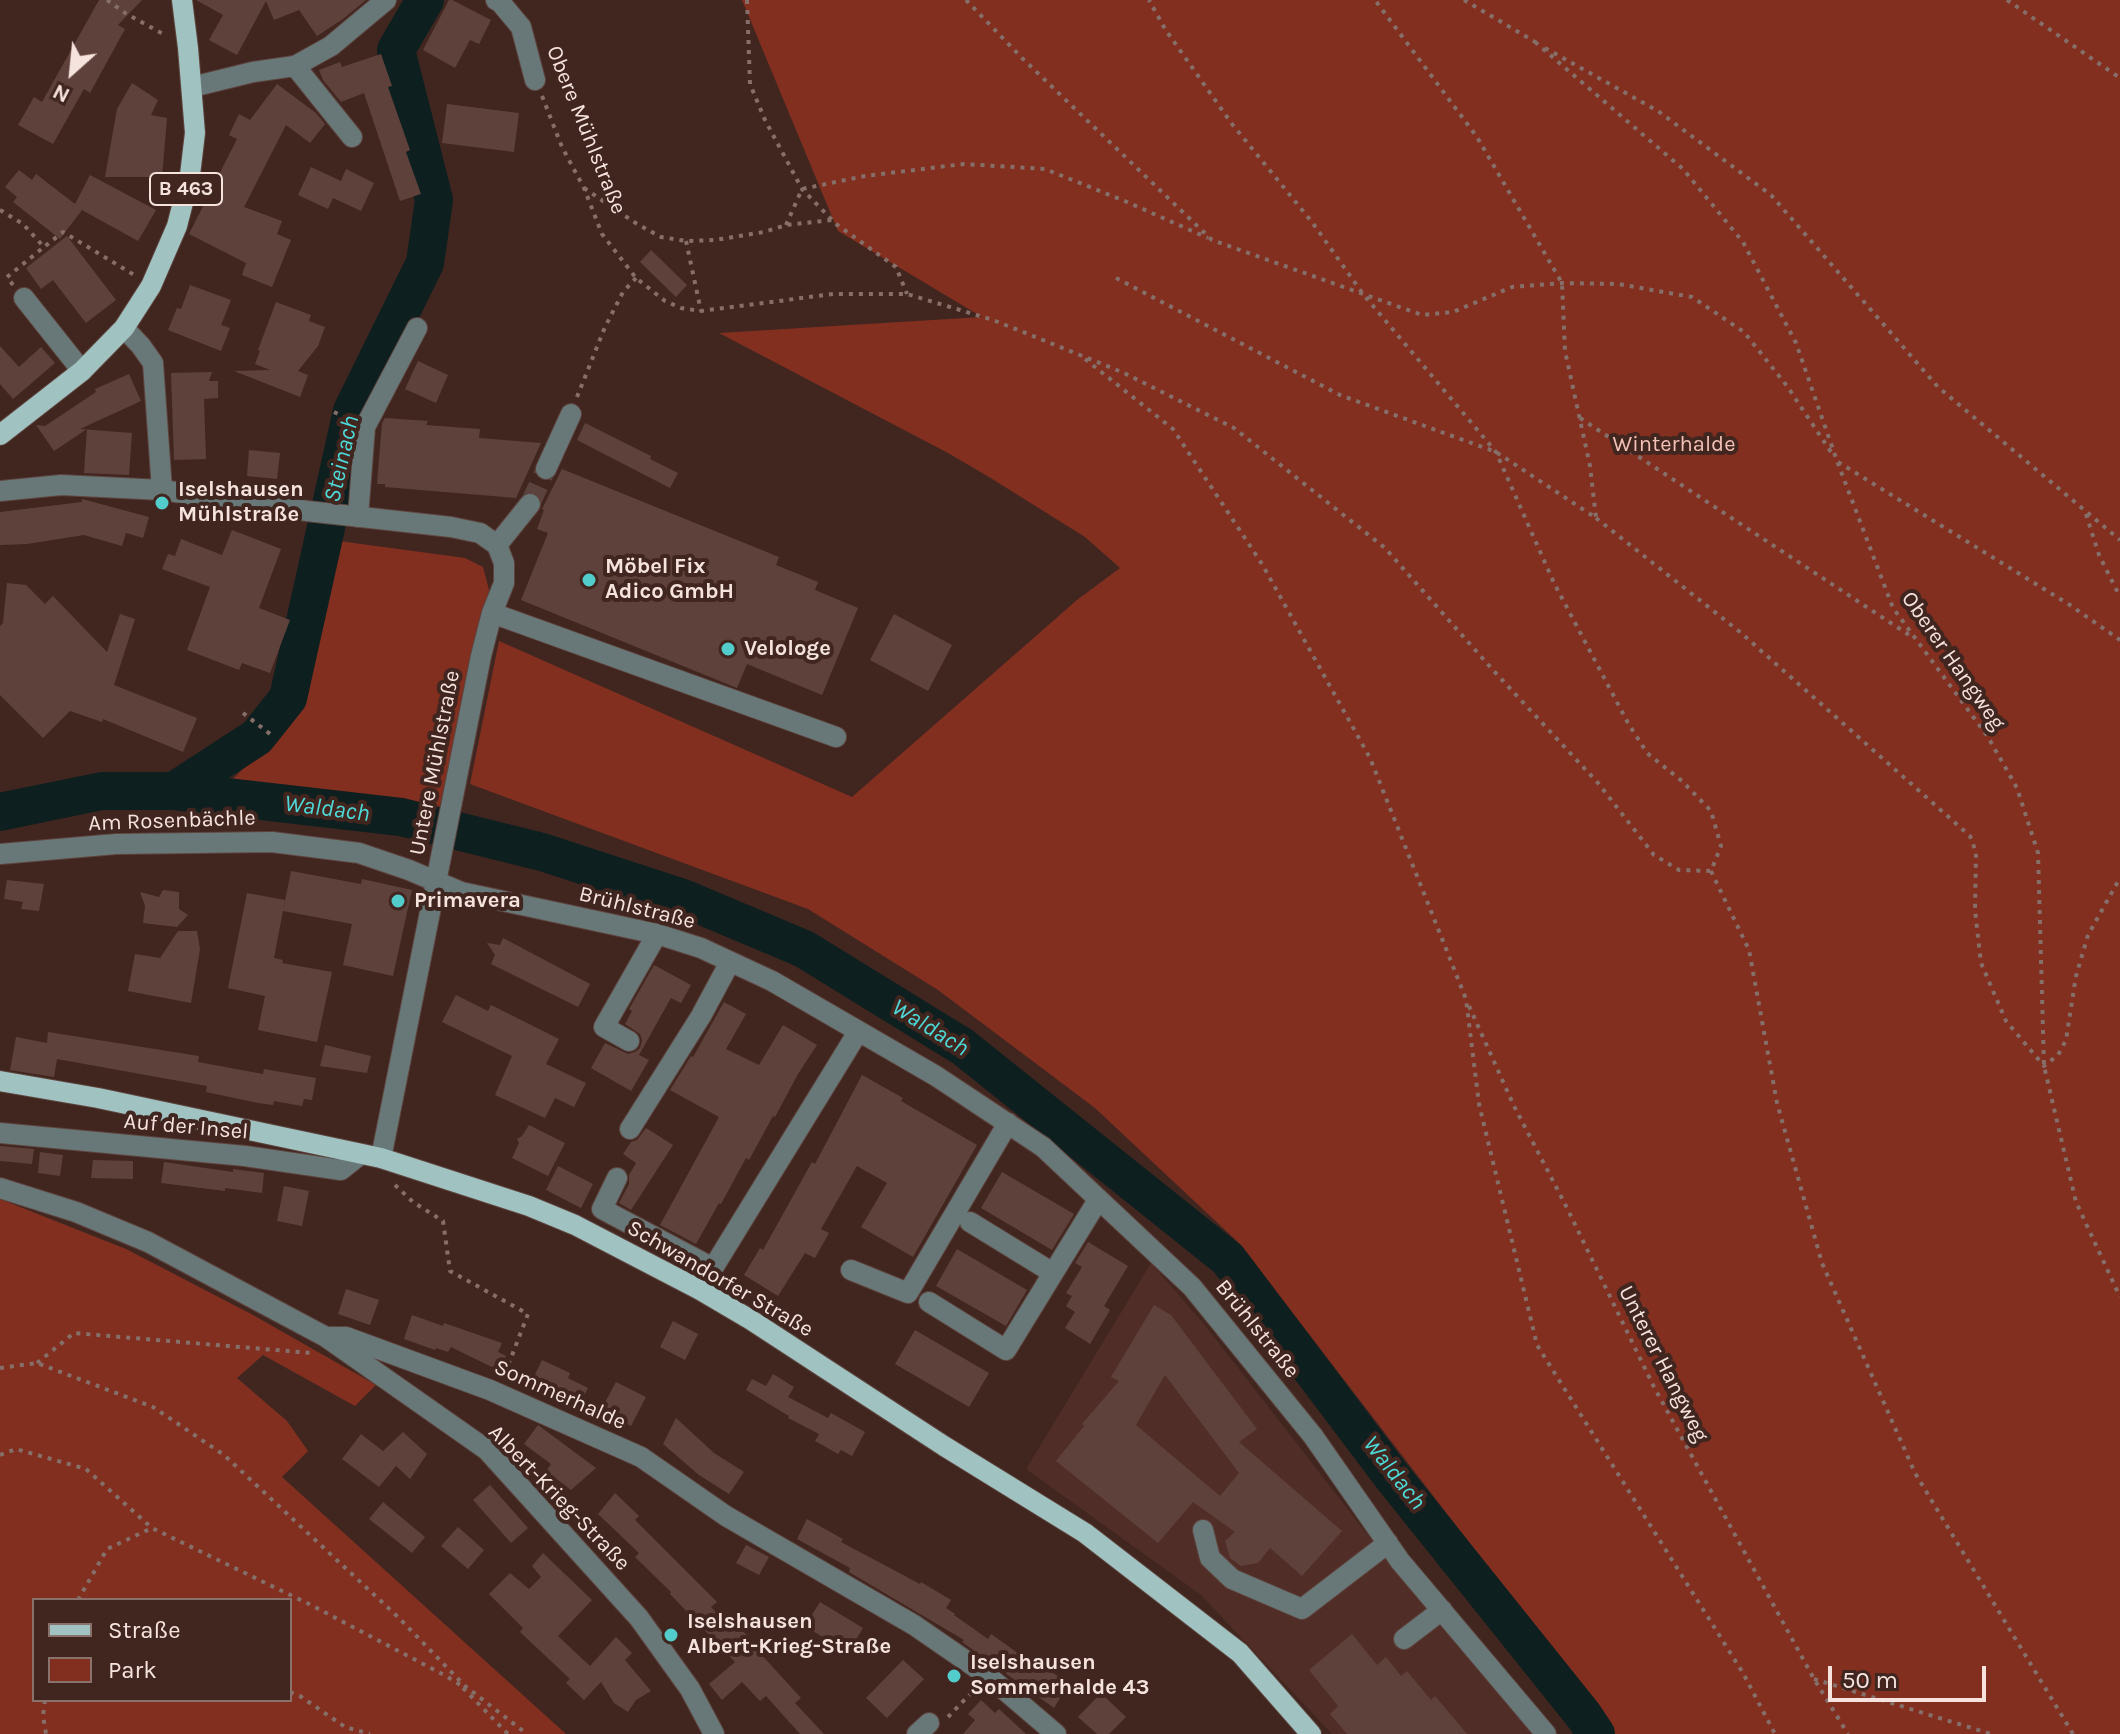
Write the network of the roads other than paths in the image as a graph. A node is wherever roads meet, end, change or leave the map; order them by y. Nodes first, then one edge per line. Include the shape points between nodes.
1 (182, 0) edge
2 (386, 0) edge
3 (496, 0) edge
4 (295, 66) junction
5 (535, 80) road end
6 (192, 87) junction
7 (352, 137) dead end
8 (24, 298) dead end
9 (124, 328) junction
10 (417, 328) dead end
11 (82, 371) junction
12 (571, 414) road end
13 (0, 435) edge
14 (546, 469) tunnel mouth
15 (162, 490) junction
16 (0, 491) edge
17 (530, 504) tunnel mouth
18 (350, 516) junction
19 (497, 545) junction
20 (492, 613) junction
21 (836, 737) dead end
22 (0, 854) edge
23 (436, 882) junction
24 (657, 934) junction
25 (730, 962) junction
26 (858, 1032) junction
27 (629, 1041) dead end
28 (0, 1081) edge
29 (1008, 1123) junction
30 (630, 1129) dead end
31 (0, 1133) edge
32 (371, 1156) junction
33 (617, 1178) dead end
34 (0, 1188) edge
35 (1098, 1200) junction
36 (970, 1222) dead end
37 (851, 1270) dead end
38 (1053, 1273) junction
39 (929, 1302) dead end
40 (326, 1337) junction
41 (1203, 1530) dead end
42 (1388, 1543) junction
43 (1442, 1610) junction
44 (1404, 1639) dead end
45 (714, 1734) edge
46 (1056, 1734) edge
47 (1311, 1734) edge
48 (1546, 1734) edge

1 - 6 main road, B 463
2 - 4 street via 331,46
3 - 5 street, Obere Mühlstraße via 521,27
4 - 6 street
4 - 7 street
6 - 9 main road, B 463 via 195,133 177,226 151,286
8 - 11 street
9 - 11 main road, B 463
9 - 15 street via 153,363
10 - 18 street via 365,427
11 - 13 main road, B 463
12 - 14 street
15 - 16 street via 61,485
15 - 18 street
17 - 19 street
18 - 19 street via 451,527 480,533
19 - 20 street, Untere Mühlstraße via 504,583
20 - 21 street
20 - 23 street, Untere Mühlstraße
22 - 23 street, Am Rosenbächle via 116,844 272,842 359,853
23 - 24 street, Brühlstraße via 461,892
23 - 32 street, Untere Mühlstraße
24 - 25 street, Brühlstraße
24 - 27 street via 604,1027
25 - 26 street, Brühlstraße
25 - 30 street
26 - 29 street, Brühlstraße
26 - 33 street via 713,1268 602,1209
28 - 32 main road, Schwandorfer Straße
29 - 35 street, Brühlstraße via 1043,1147
29 - 37 street via 908,1293
31 - 32 street, Auf der Insel via 341,1170
32 - 47 main road, Schwandorfer Straße via 575,1225 751,1320 1085,1533 1240,1653
34 - 40 street, Sommerhalde via 148,1242
35 - 38 street
35 - 42 street, Brühlstraße via 1192,1287 1313,1436
36 - 38 street
38 - 39 street via 1006,1350
40 - 45 street, Albert-Krieg-Straße via 487,1450 639,1618 690,1689
40 - 46 street, Sommerhalde via 346,1337 498,1394 641,1457 726,1516 914,1625 988,1676
41 - 42 street via 1210,1558 1232,1579 1302,1609
42 - 43 street, Brühlstraße
43 - 44 street
43 - 48 street, Brühlstraße

